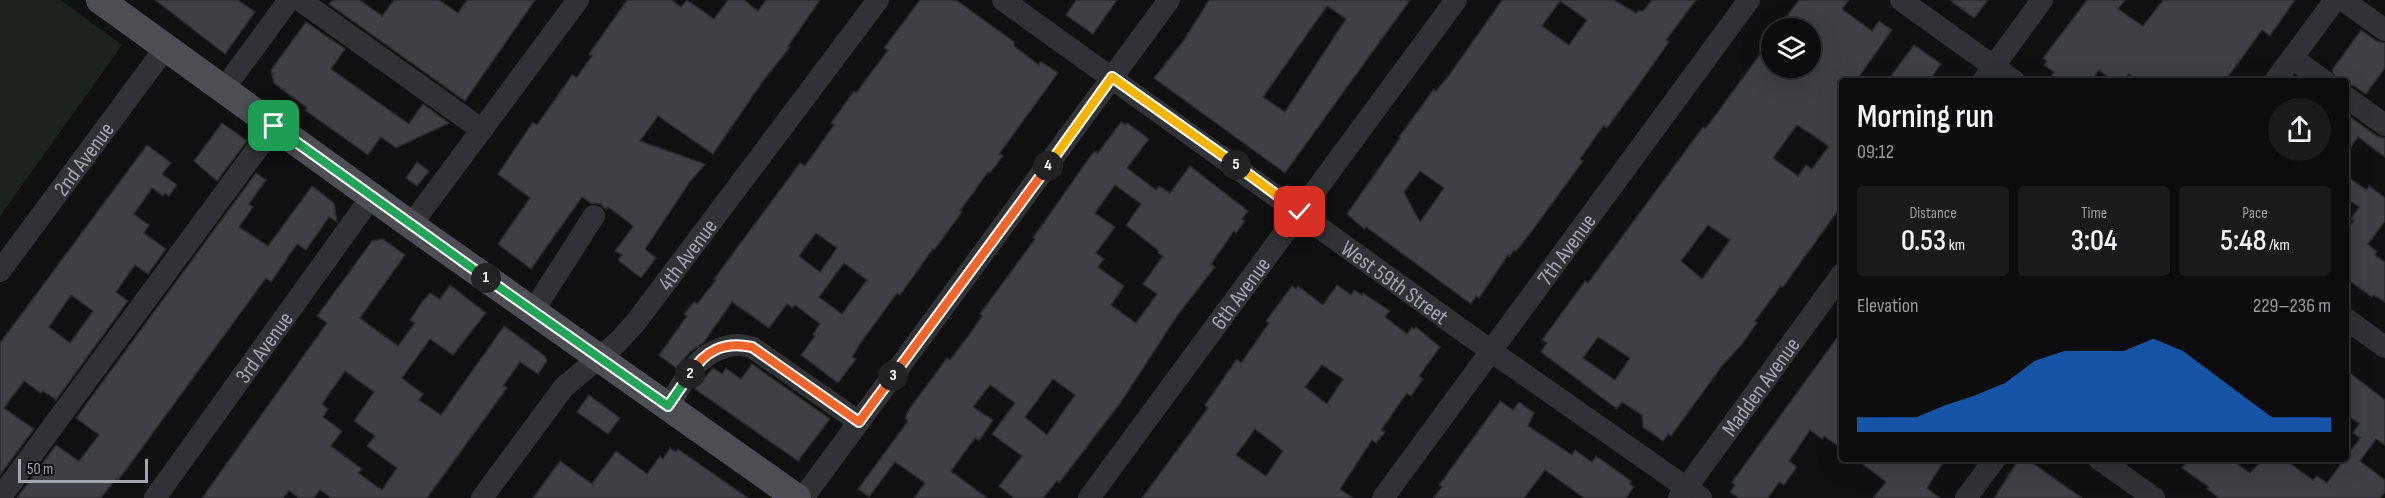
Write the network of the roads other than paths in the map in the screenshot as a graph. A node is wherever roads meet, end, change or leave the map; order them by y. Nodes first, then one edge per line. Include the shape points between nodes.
1 (100, 0) edge
2 (289, 0) edge
3 (300, 0) edge
4 (578, 0) edge
5 (878, 0) edge
6 (1003, 0) edge
7 (1169, 0) edge
8 (1456, 0) edge
9 (1749, 0) edge
10 (1901, 0) edge
11 (2042, 0) edge
12 (2335, 0) edge
13 (2343, 0) edge
14 (2385, 30) edge
15 (166, 47) junction
16 (2292, 58) junction
17 (1988, 74) edge
18 (1112, 77) junction
19 (2003, 78) edge
20 (2277, 78) edge
21 (2320, 78) edge
22 (223, 90) junction
23 (2349, 99) edge
24 (2385, 125) edge
25 (274, 126) junction
26 (482, 130) junction
27 (372, 196) junction
28 (1300, 212) junction
29 (594, 216) dead end
30 (411, 225) junction
31 (0, 271) edge
32 (1839, 278) edge
33 (533, 311) junction
34 (2349, 321) edge
35 (2385, 347) edge
36 (1491, 351) junction
37 (599, 358) junction
38 (668, 406) junction
39 (859, 422) junction
40 (1993, 462) edge
41 (2103, 462) edge
42 (1689, 495) edge
43 (0, 498) edge
44 (155, 498) edge
45 (482, 498) edge
46 (797, 498) edge
47 (803, 498) edge
48 (1089, 498) edge
49 (1383, 498) edge
50 (1966, 498) edge
51 (2154, 498) edge

1 - 15 main road
2 - 22 street
3 - 26 street
4 - 26 street
5 - 37 street, 4th Avenue via 636,322
6 - 18 street, West 59th Street
7 - 18 street
8 - 28 street, 6th Avenue
9 - 36 street, 7th Avenue
10 - 17 street
11 - 17 street
12 - 16 street
13 - 14 street
15 - 22 main road
15 - 31 street, 2nd Avenue
16 - 20 street
16 - 21 street
17 - 19 street
18 - 28 street, West 59th Street
18 - 39 street
22 - 25 main road
23 - 24 street
25 - 27 main road
25 - 43 street
26 - 30 street
27 - 30 main road
27 - 44 street, 3rd Avenue
28 - 36 street, West 59th Street
28 - 48 street, 6th Avenue
29 - 33 street
30 - 33 main road
32 - 42 street, Madden Avenue
33 - 37 main road
34 - 35 street
36 - 42 street, West 59th Street
36 - 49 street, 7th Avenue
37 - 38 main road
37 - 45 street, 4th Avenue via 564,387
38 - 39 street via 704,355 743,345 756,350
38 - 46 main road
39 - 47 street
40 - 50 street
41 - 51 street

